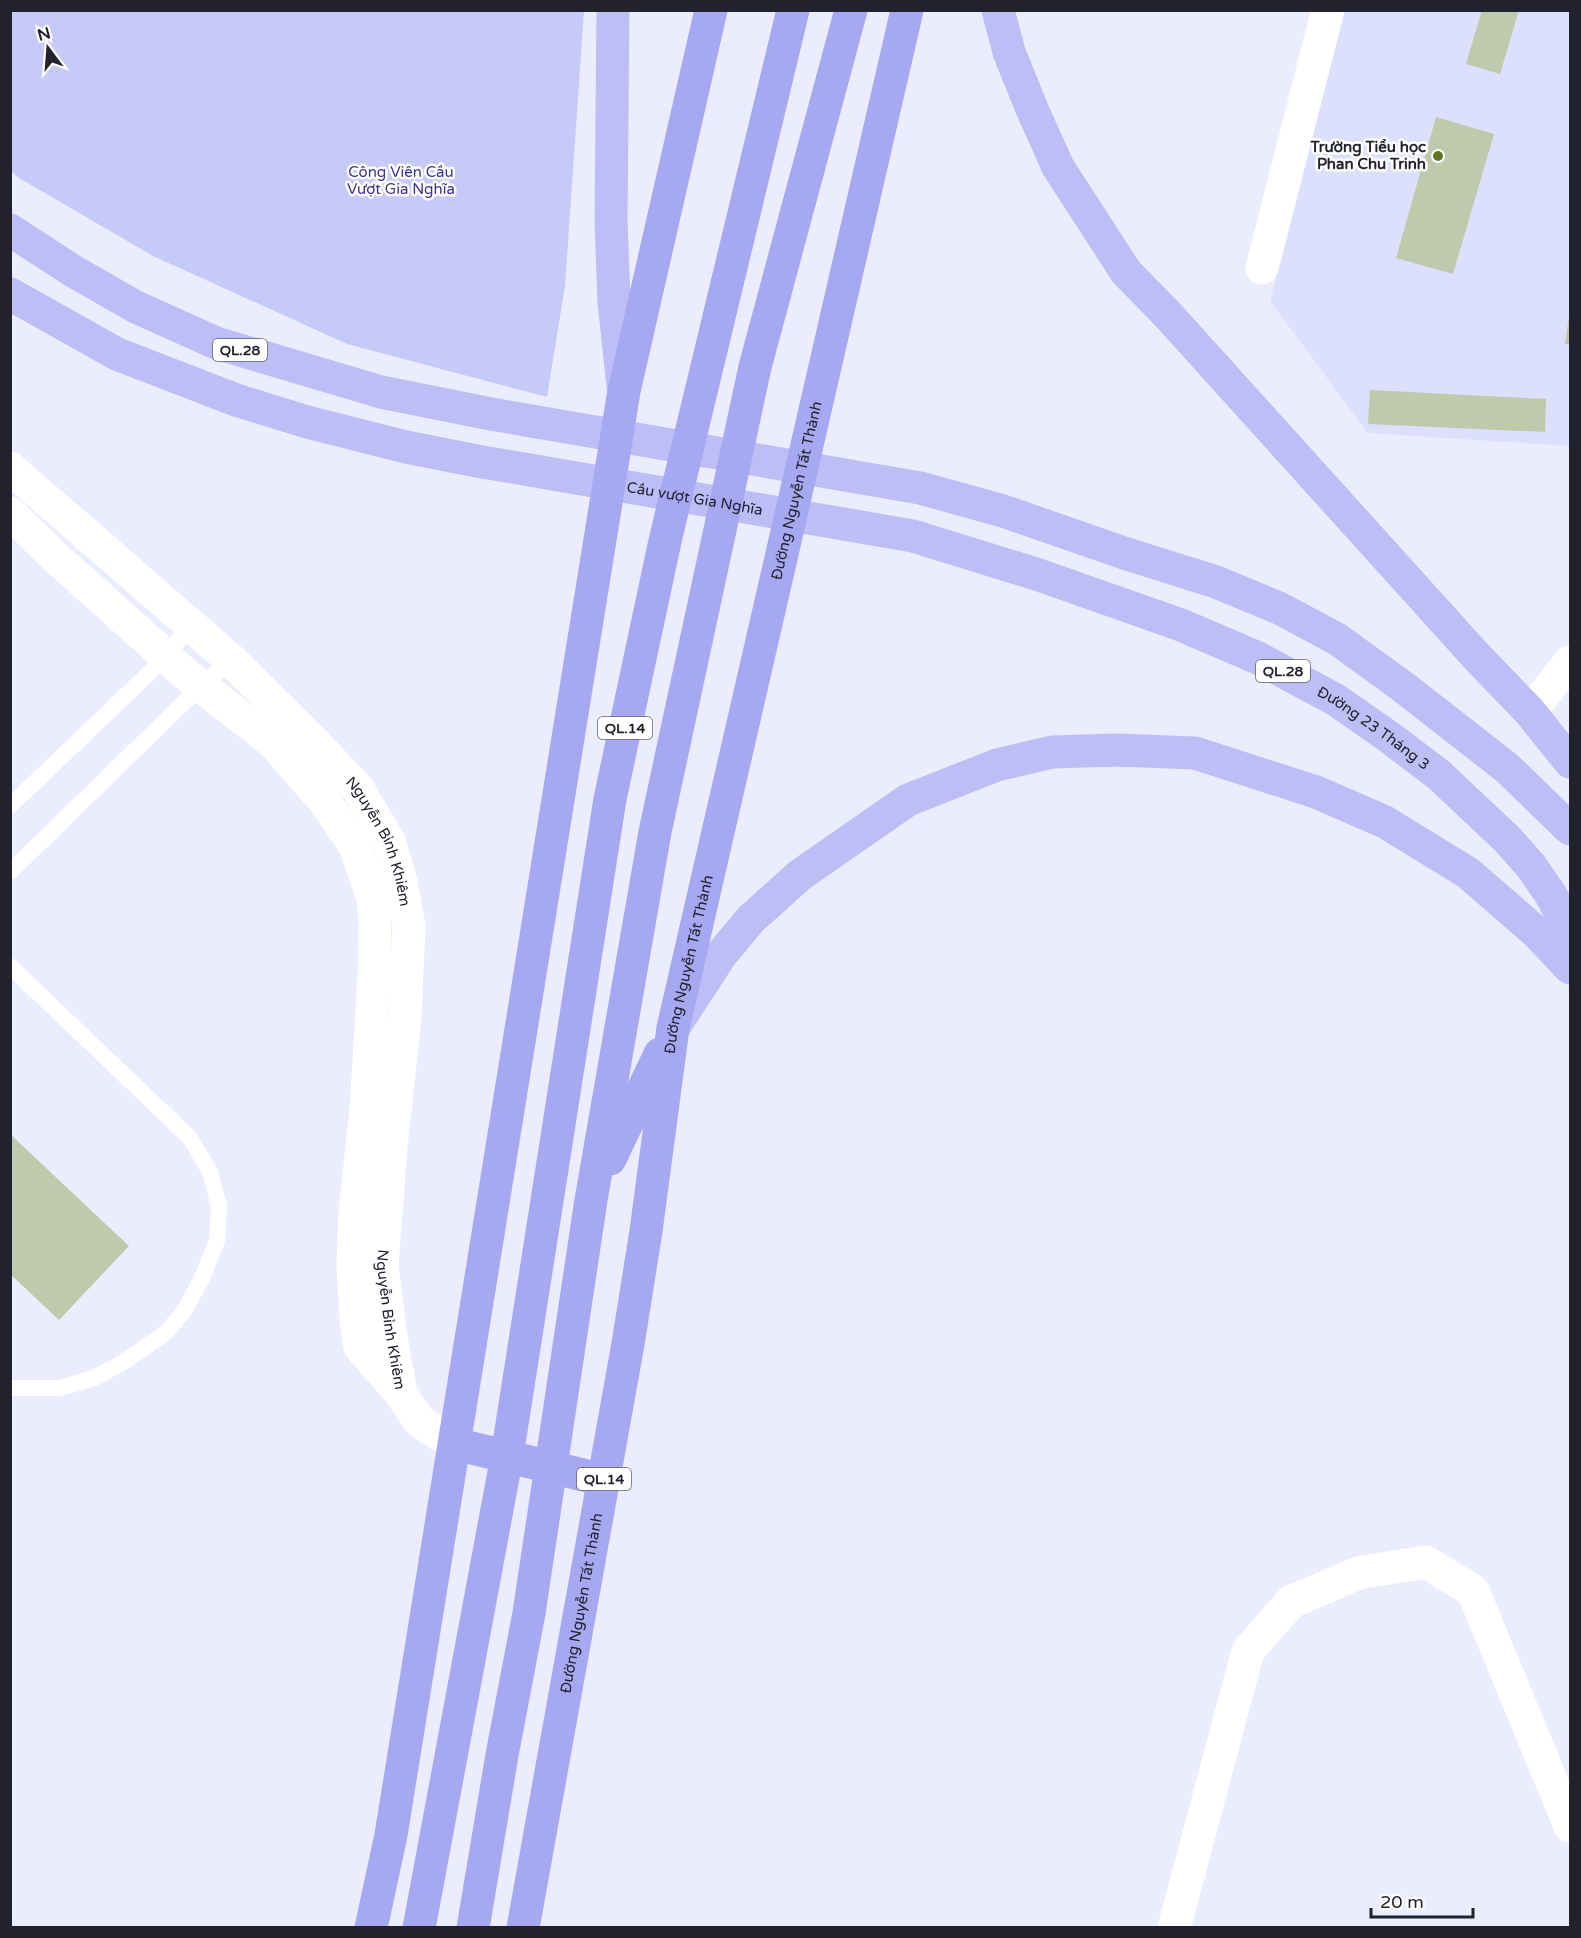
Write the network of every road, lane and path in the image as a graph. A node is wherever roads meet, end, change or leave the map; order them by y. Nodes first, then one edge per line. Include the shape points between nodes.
1 (613, 10) edge
2 (711, 10) edge
3 (794, 10) edge
4 (851, 10) edge
5 (907, 10) edge
6 (998, 10) edge
7 (1328, 10) edge
8 (10, 230) edge
9 (1262, 268) dead end
10 (10, 294) edge
11 (624, 391) junction
12 (10, 468) edge
13 (10, 513) edge
14 (913, 536) joint
15 (190, 624) junction
16 (166, 657) junction
17 (231, 660) junction
18 (1570, 662) edge
19 (201, 686) junction
20 (1530, 712) junction
21 (1570, 762) edge
22 (10, 806) edge
23 (1570, 829) edge
24 (10, 872) edge
25 (1570, 931) edge
26 (10, 966) edge
27 (1570, 968) edge
28 (673, 1028) junction
29 (591, 1200) junction
30 (10, 1388) edge
31 (401, 1394) junction
32 (455, 1444) junction
33 (507, 1456) junction
34 (552, 1467) junction
35 (604, 1480) junction
36 (1570, 1826) edge
37 (371, 1928) edge
38 (419, 1928) edge
39 (473, 1928) edge
40 (523, 1928) edge
41 (1174, 1928) edge

1 - 11 main road via 611,220 614,302
2 - 11 highway
3 - 33 highway, QL.14 via 665,541 610,799
4 - 29 highway via 753,378 655,832
5 - 28 highway, Đường Nguyễn Tất Thành / QL.14
6 - 20 main road via 1009,52 1058,167 1126,272
7 - 9 street
8 - 23 main road, QL.28 via 136,307 216,342 381,392 920,488 1003,511 1216,582 1279,608 1337,639 1507,768
10 - 14 main road, Cầu vượt Gia Nghĩa / QL.28 via 117,354 236,400 307,422 477,461
11 - 32 highway
12 - 15 street, Nguyễn Bỉnh Khiêm
13 - 16 street, Nguyễn Bỉnh Khiêm
14 - 25 main road, Đường 23 Tháng 3 / QL.28 via 1181,625 1258,658 1336,700 1439,775 1508,839 1531,866
15 - 16 lane
15 - 17 street, Nguyễn Bỉnh Khiêm
16 - 19 street, Nguyễn Bỉnh Khiêm
16 - 22 lane
17 - 19 lane
17 - 31 street, Nguyễn Bỉnh Khiêm via 358,789 389,842 401,882 409,926 409,965 382,1265
18 - 20 street
19 - 24 lane
19 - 31 street, Nguyễn Bỉnh Khiêm via 273,742 326,803 355,846 374,901 375,960 353,1265 356,1321 360,1347
20 - 21 main road
26 - 30 lane via 190,1138 210,1172 219,1206 217,1241 202,1278 183,1312 165,1333 94,1378 60,1388
27 - 28 main road via 1537,933 1468,873 1385,822 1316,792 1195,753 1053,752 997,765 908,800 800,875 751,919
28 - 29 highway
28 - 35 highway, Đường Nguyễn Tất Thành / QL.14 via 646,1231
29 - 34 highway
31 - 32 street via 420,1422
32 - 33 highway
32 - 37 highway via 391,1835
33 - 34 highway
33 - 38 highway, QL.14
34 - 35 highway
34 - 39 highway
35 - 40 highway, Đường Nguyễn Tất Thành / QL.14
36 - 41 street via 1473,1591 1426,1562 1358,1573 1291,1602 1248,1651

